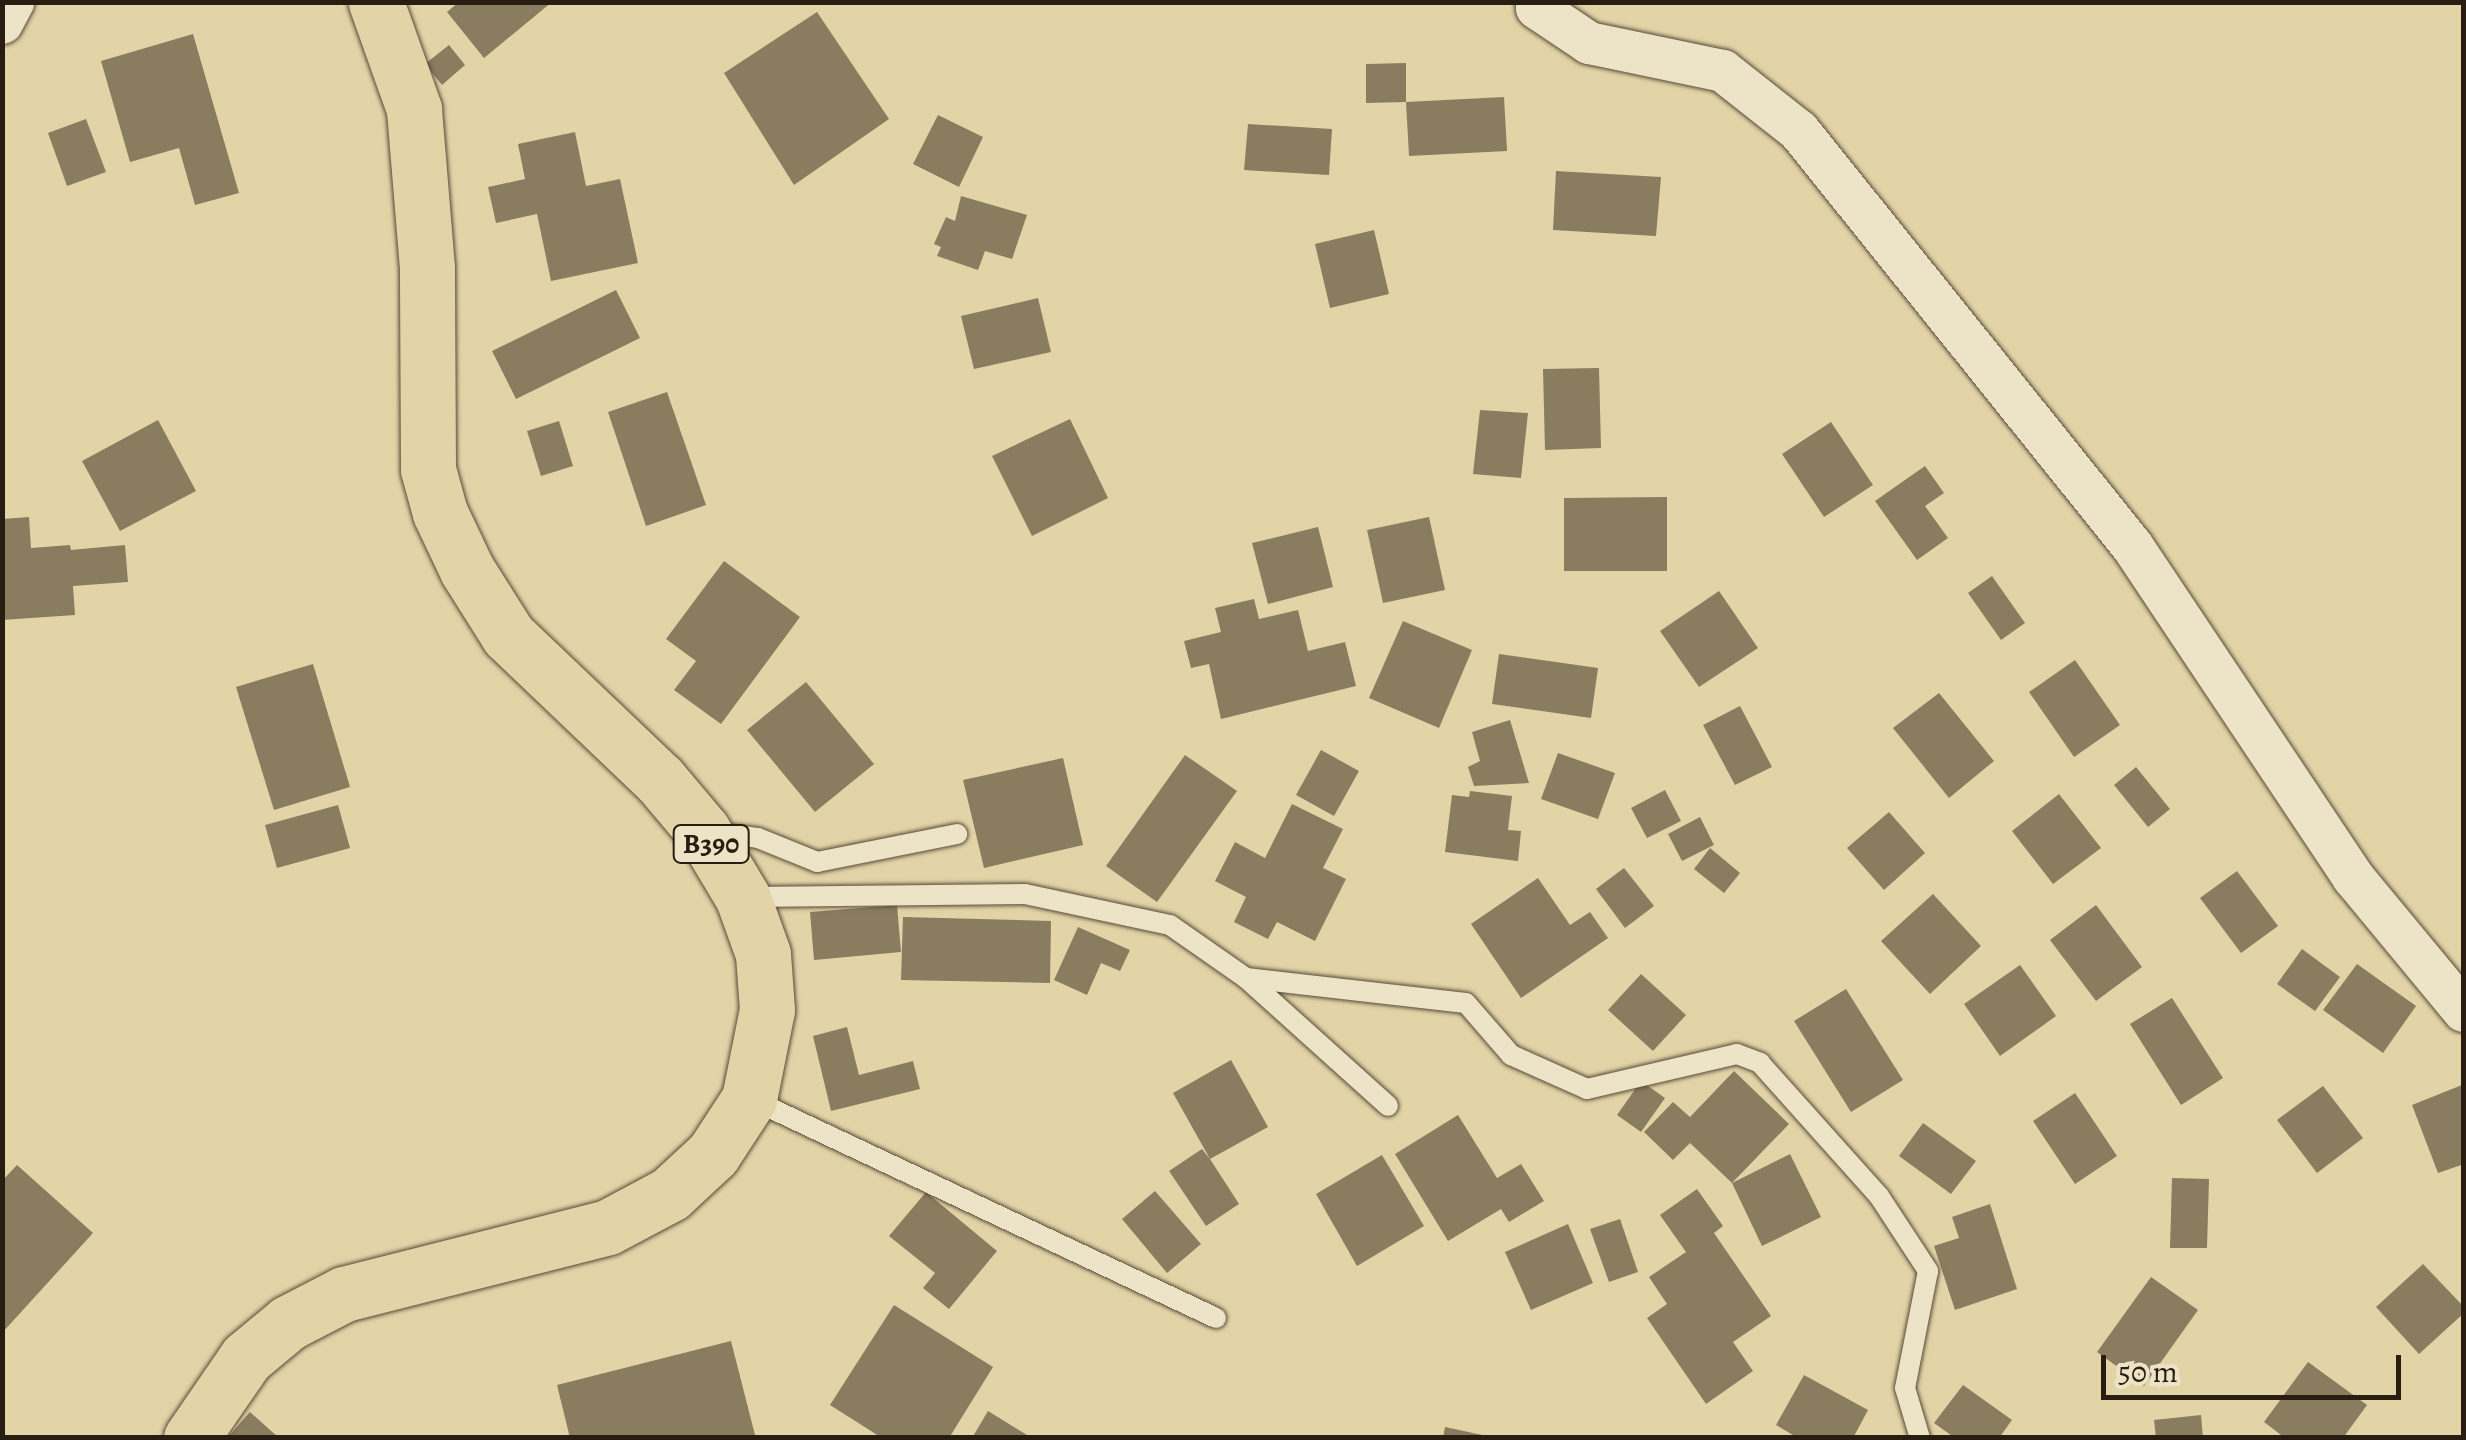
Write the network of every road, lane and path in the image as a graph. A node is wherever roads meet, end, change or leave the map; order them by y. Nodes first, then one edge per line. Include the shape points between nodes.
1 (12, 2) edge
2 (376, 2) edge
3 (1537, 2) edge
4 (2, 23) edge
5 (704, 832) junction
6 (957, 834) dead end
7 (742, 898) junction
8 (1246, 978) junction
9 (2464, 1011) edge
10 (749, 1098) junction
11 (1388, 1106) dead end
12 (1216, 1318) dead end
13 (192, 1438) edge
14 (1920, 1438) edge

1 - 4 street
2 - 5 main road, B390 via 414,109 427,268 428,469 440,513 508,635 660,780
3 - 9 street via 1589,44 1723,71 1799,131 2133,547 2353,877
5 - 6 lane via 758,838 817,862
5 - 7 main road, B390
7 - 8 lane via 1025,894 1170,925
7 - 10 main road, B390 via 763,954 767,1010
8 - 11 lane
8 - 14 lane via 1466,1003 1511,1055 1586,1089 1737,1054 1760,1064 1879,1196 1928,1271 1905,1388
10 - 12 lane
10 - 13 main road, B390 via 713,1154 670,1194 608,1226 344,1294 288,1323 246,1358

